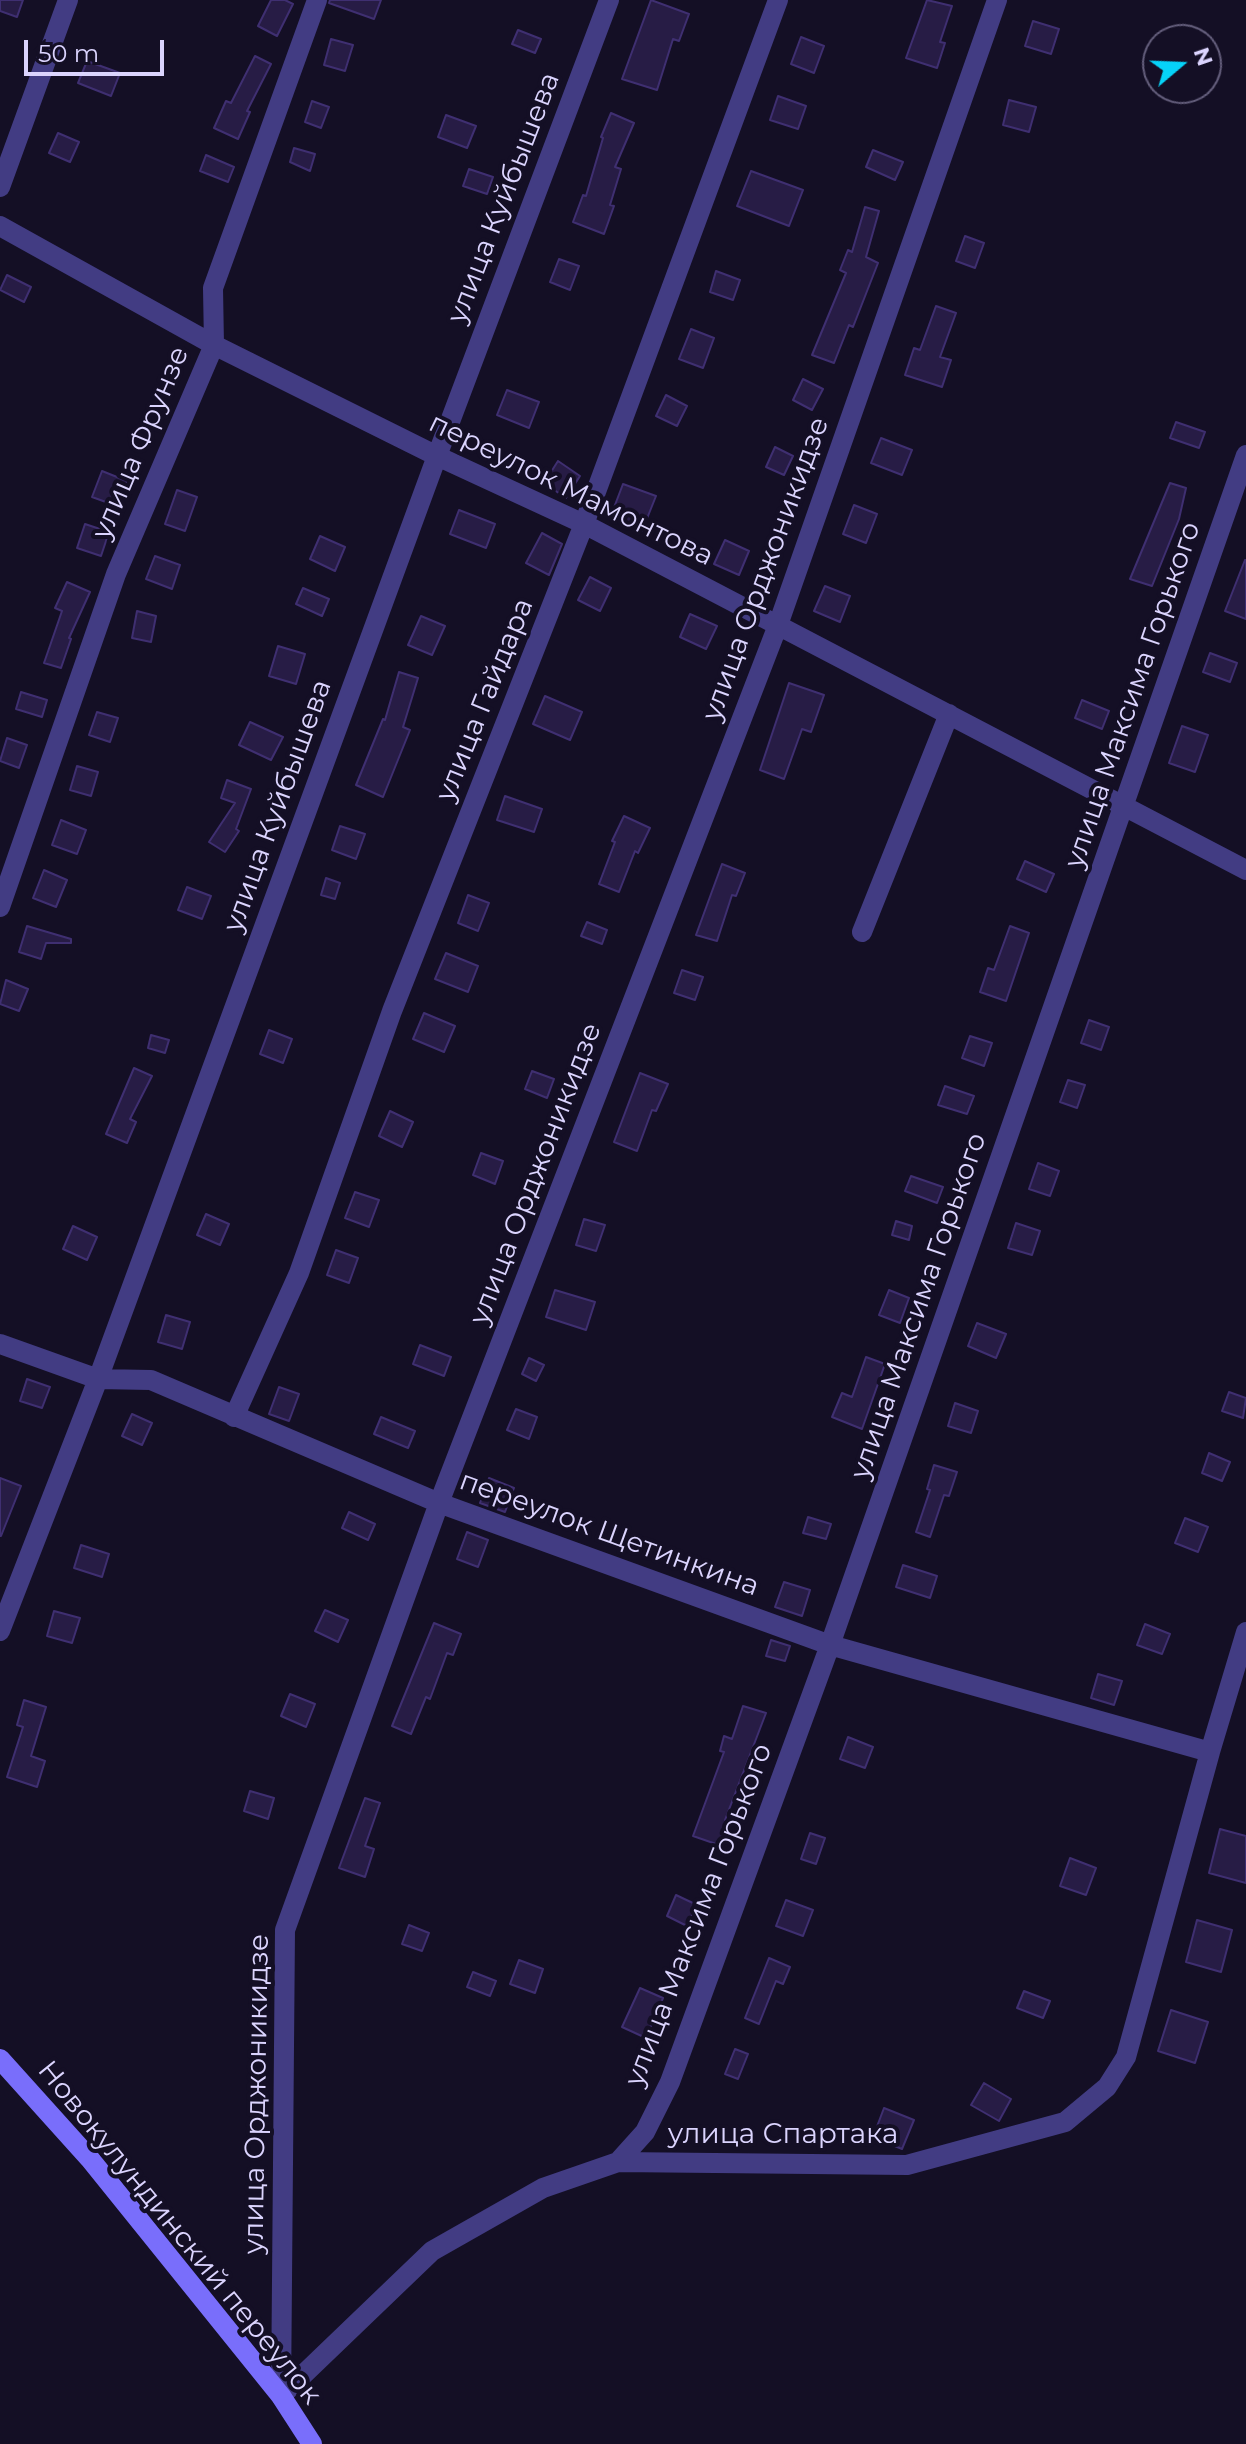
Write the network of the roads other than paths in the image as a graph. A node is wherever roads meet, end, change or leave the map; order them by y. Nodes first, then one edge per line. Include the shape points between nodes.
1 (68, 0) edge
2 (317, 0) edge
3 (609, 0) edge
4 (778, 0) edge
5 (997, 0) edge
6 (0, 187) edge
7 (0, 226) edge
8 (214, 345) junction
9 (1246, 455) edge
10 (437, 456) junction
11 (584, 524) junction
12 (778, 625) junction
13 (949, 714) junction
14 (1124, 808) junction
15 (1246, 870) edge
16 (0, 907) edge
17 (862, 932) dead end
18 (0, 1344) edge
19 (98, 1379) junction
20 (234, 1417) junction
21 (439, 1503) junction
22 (0, 1631) edge
23 (1246, 1632) edge
24 (830, 1645) junction
25 (1210, 1752) junction
26 (0, 2059) edge
27 (618, 2162) junction
28 (281, 2396) junction
29 (312, 2444) edge

1 - 6 street
2 - 8 street, улица Фрунзе via 213,288
3 - 10 street, улица Куйбышева
4 - 11 street, улица Гайдара
5 - 12 street, улица Орджоникидзе
7 - 8 street, переулок Мамонтова
8 - 10 street, переулок Мамонтова
8 - 16 street, улица Фрунзе via 116,574
9 - 14 street, улица Максима Горького
10 - 11 street, переулок Мамонтова
10 - 19 street, улица Куйбышева
11 - 12 street, переулок Мамонтова
11 - 20 street, улица Гайдара via 392,1011 299,1273
12 - 13 street, переулок Мамонтова
12 - 21 street, улица Орджоникидзе
13 - 14 street, переулок Мамонтова
13 - 17 street
14 - 15 street, переулок Мамонтова
14 - 24 street, улица Максима Горького
18 - 19 street, переулок Щетинкина
19 - 20 street, переулок Щетинкина via 151,1380
19 - 22 street, улица Куйбышева
20 - 21 street, переулок Щетинкина
21 - 24 street, переулок Щетинкина
21 - 28 street, улица Орджоникидзе via 285,1930
23 - 25 street, улица Спартака
24 - 25 street, переулок Щетинкина
24 - 27 street, улица Максима Горького via 670,2082 645,2132
25 - 27 street, улица Спартака via 1126,2057 1107,2087 1065,2122 907,2165
26 - 28 street, Новокулундинский переулок via 90,2159
27 - 28 street, улица Спартака via 543,2188 432,2251
28 - 29 street, Новокулундинский переулок

